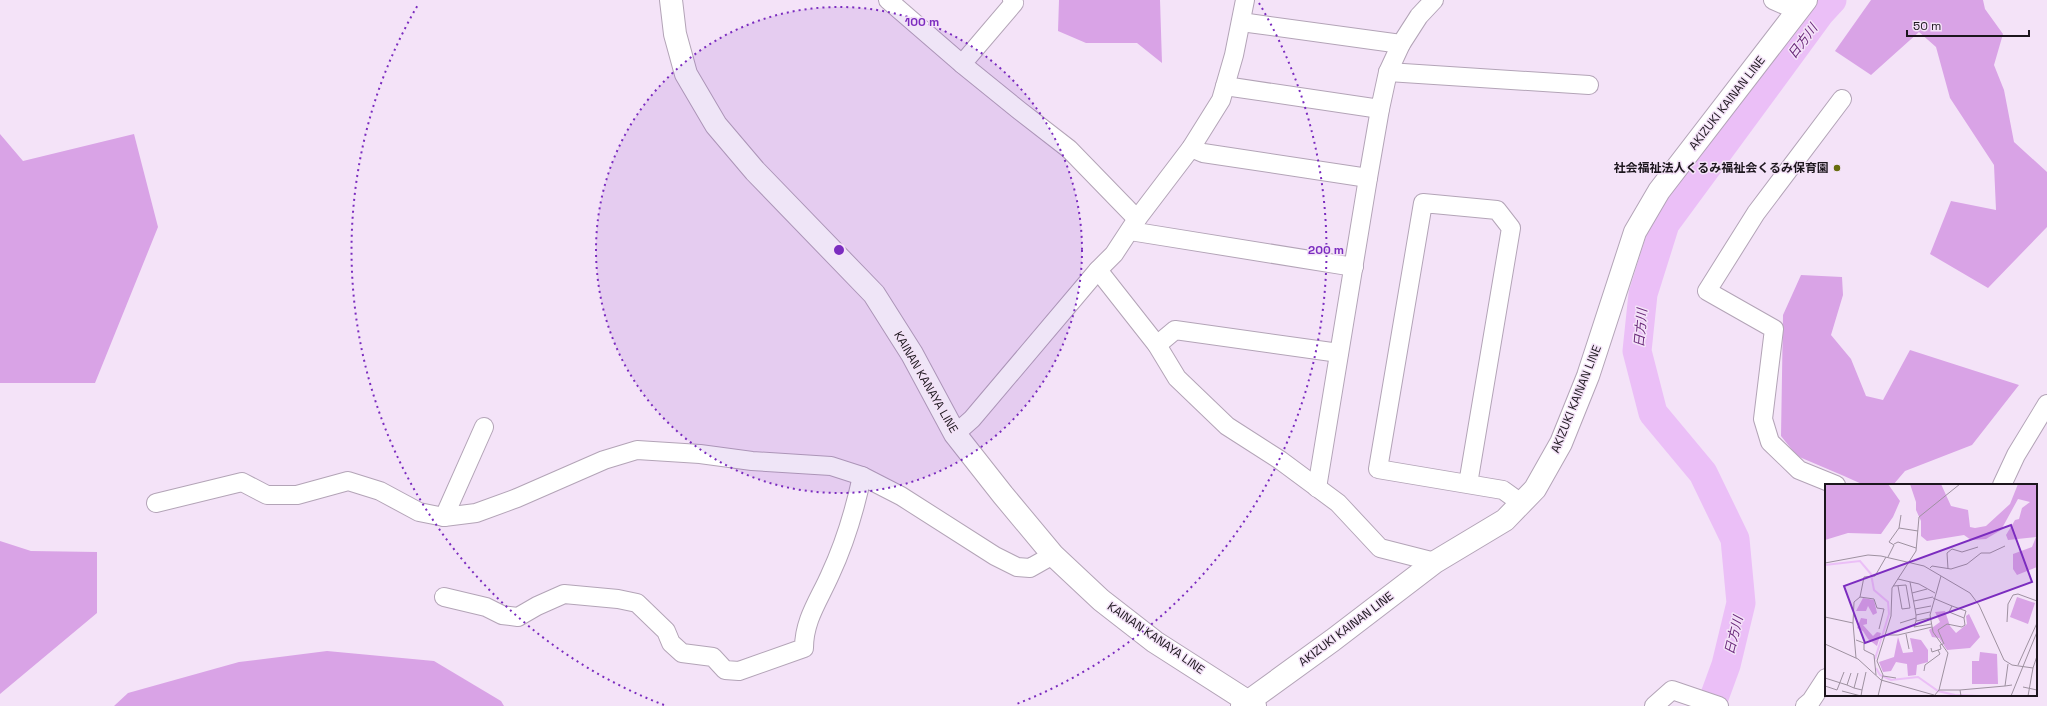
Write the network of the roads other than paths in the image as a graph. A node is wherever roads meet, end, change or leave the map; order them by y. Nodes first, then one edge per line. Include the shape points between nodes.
1 (671, 0) edge
2 (888, 0) edge
3 (1012, 0) edge
4 (1245, 0) edge
5 (1434, 0) edge
6 (1773, 0) edge
7 (1802, 5) edge
8 (1241, 22) junction
9 (1401, 44) junction
10 (962, 64) junction
11 (1388, 72) junction
12 (1588, 85) dead end
13 (1225, 86) junction
14 (1842, 99) dead end
15 (1380, 109) junction
16 (1191, 148) junction
17 (1368, 178) junction
18 (1133, 225) junction
19 (1354, 267) junction
20 (1098, 270) junction
21 (1157, 345) junction
22 (1339, 354) junction
23 (2047, 404) edge
24 (484, 427) dead end
25 (955, 434) junction
26 (862, 476) junction
27 (1468, 484) junction
28 (1834, 484) edge
29 (2002, 484) edge
30 (1317, 488) junction
31 (156, 503) dead end
32 (1521, 503) junction
33 (444, 517) junction
34 (1053, 555) junction
35 (1435, 562) junction
36 (444, 597) dead end
37 (1825, 680) edge
38 (1248, 704) edge
39 (1654, 706) edge
40 (1719, 706) edge
41 (1805, 706) edge

1 - 25 main road, KAINAN KANAYA LINE via 675,34 686,74 716,125 756,171 874,294 912,354
2 - 10 street
3 - 10 street via 1014,3
4 - 8 street
5 - 9 street via 1419,16
6 - 7 street
7 - 32 main road, AKIZUKI KAINAN LINE via 1660,191 1634,232 1588,376 1561,443 1535,489
8 - 9 street
8 - 13 street
9 - 11 street
10 - 18 street via 1069,148
11 - 12 street
11 - 15 street
13 - 15 street
13 - 16 street via 1221,100
14 - 28 street via 1756,212 1707,291 1774,329 1763,419 1770,442 1799,470
15 - 17 street
16 - 17 street via 1203,153
16 - 18 street
17 - 19 street
18 - 19 street
18 - 20 street via 1114,254
19 - 22 street
20 - 21 street
20 - 25 street via 972,419
21 - 22 street via 1175,330
21 - 30 street via 1177,378 1227,426 1280,460
22 - 30 street
23 - 29 street via 2016,455
24 - 33 street
25 - 34 main road, KAINAN KANAYA LINE
26 - 33 street via 832,466 637,450 604,460 476,513
26 - 34 street via 901,496 995,556 1017,567 1030,568
26 - 36 street via 846,534 804,632 804,648 739,672 726,670 713,657 682,653 671,643 666,630 637,603 564,594 518,618
27 - 27 street via 1378,469 1423,203 1497,210 1511,228
27 - 32 street via 1503,490
30 - 35 street via 1338,503 1380,548
31 - 33 street via 242,482 267,495 297,495 348,481 380,491 419,512
32 - 35 main road, AKIZUKI KAINAN LINE via 1505,520
34 - 38 main road, KAINAN KANAYA LINE via 1101,600 1155,642
35 - 38 main road, AKIZUKI KAINAN LINE
37 - 41 street via 1812,701
39 - 40 street via 1672,690

